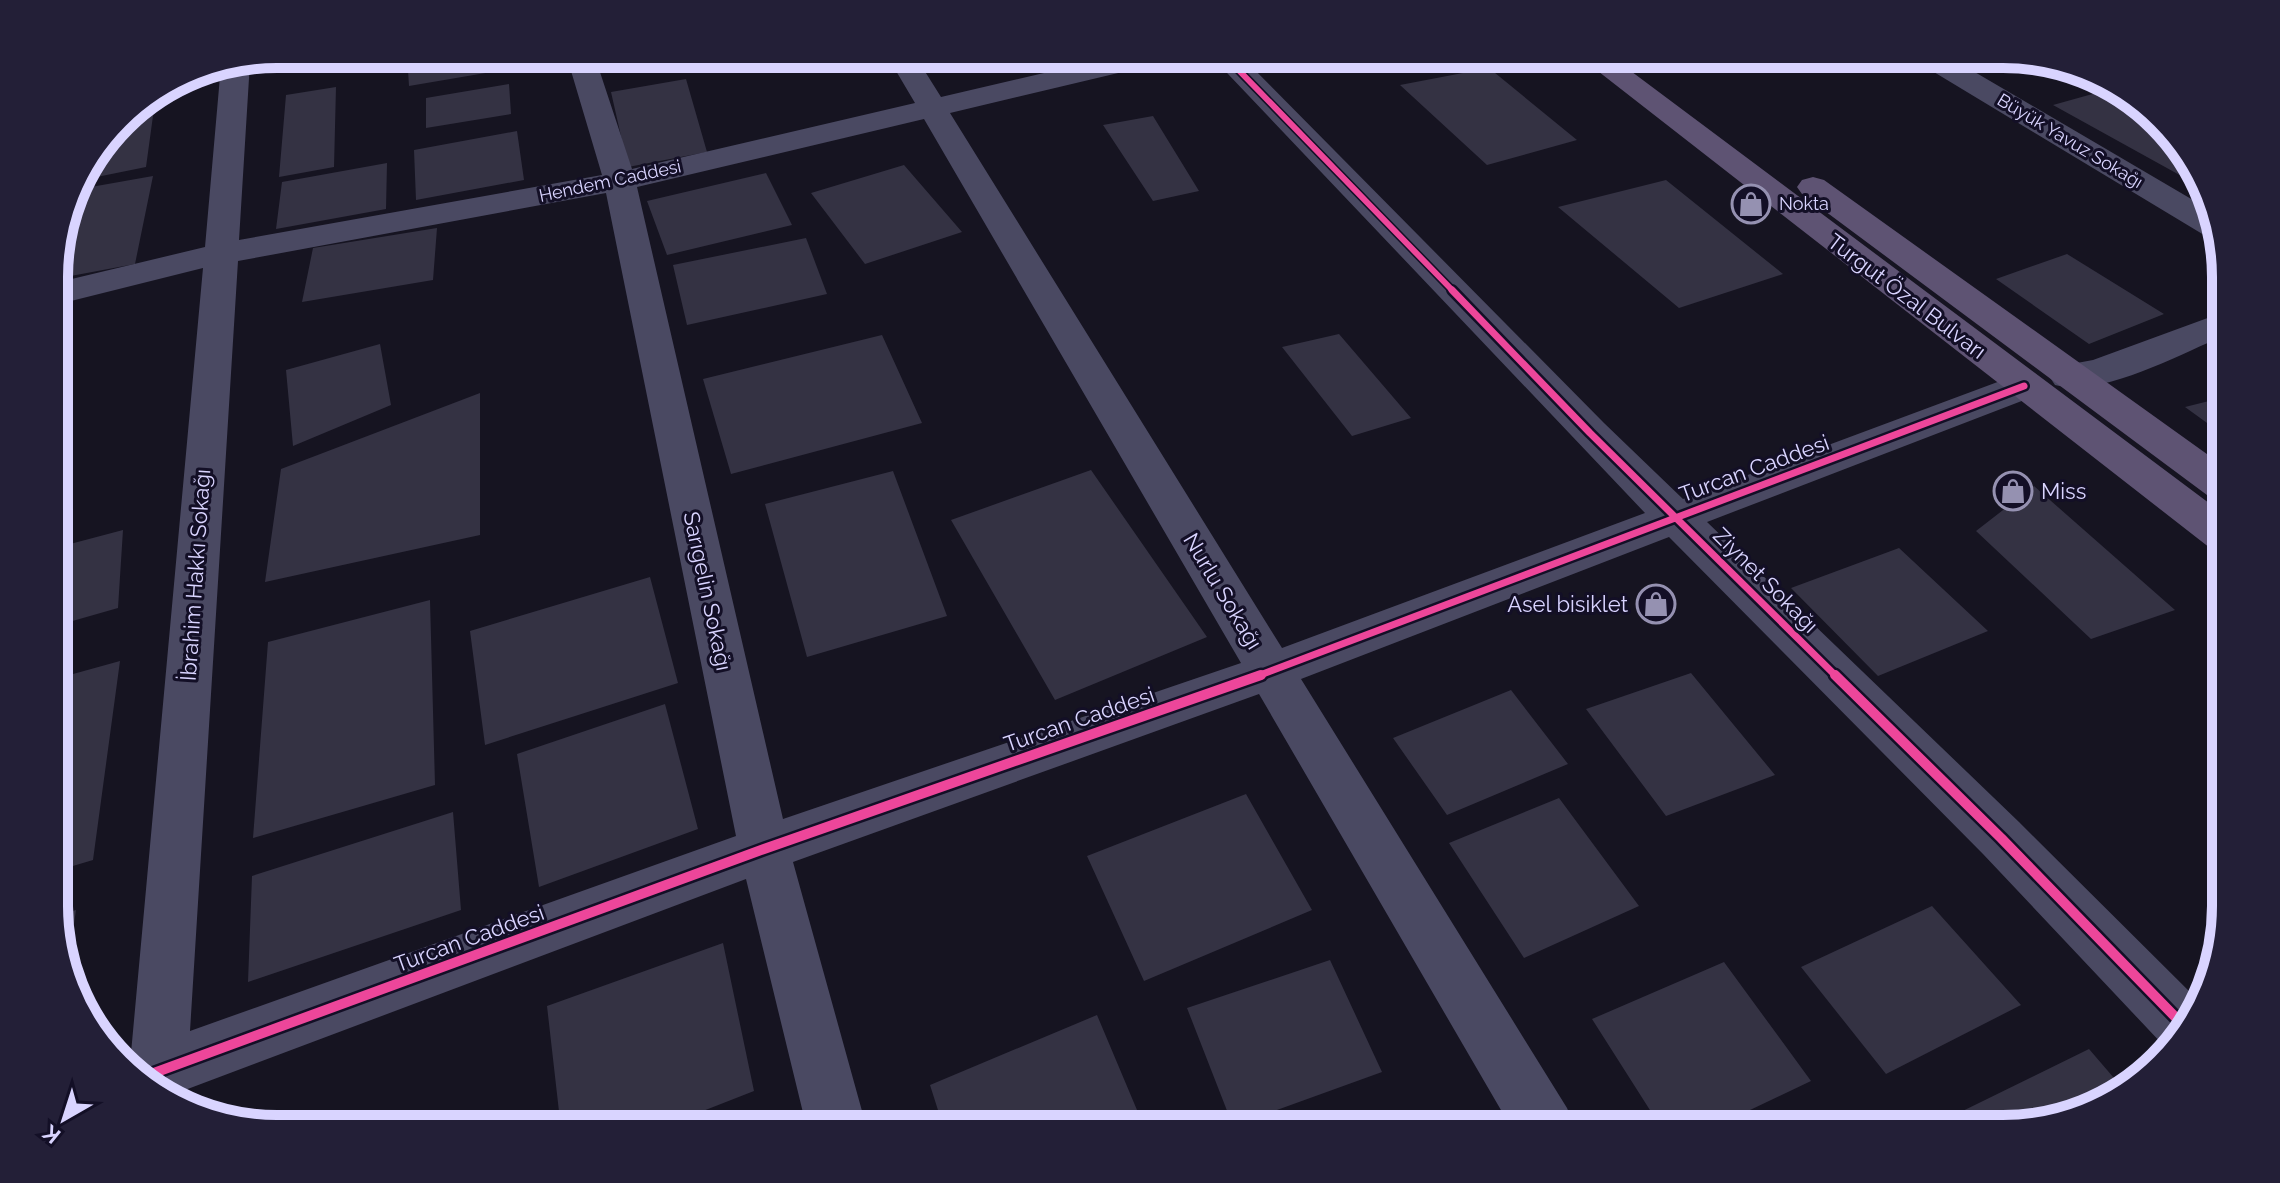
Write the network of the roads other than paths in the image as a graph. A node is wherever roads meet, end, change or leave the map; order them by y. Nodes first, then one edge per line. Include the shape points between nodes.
1 (584, 68) edge
2 (909, 68) edge
3 (1104, 68) edge
4 (1237, 68) edge
5 (1610, 68) edge
6 (1651, 68) edge
7 (1947, 68) edge
8 (235, 73) edge
9 (934, 108) junction
10 (620, 181) junction
11 (2204, 221) edge
12 (219, 254) junction
13 (68, 291) edge
14 (2212, 328) edge
15 (2046, 381) junction
16 (2212, 480) edge
17 (1676, 516) junction
18 (2212, 526) edge
19 (1271, 671) junction
20 (764, 849) junction
21 (2178, 1020) edge
22 (153, 1074) edge
23 (157, 1077) edge
24 (833, 1115) edge
25 (1538, 1115) edge

1 - 10 street, Sarıgelin Sokağı
2 - 9 street, Nurlu Sokağı
3 - 9 street, Hendem Caddesi
4 - 17 street, Ziynet Sokağı
5 - 15 main road, Turgut Özal Bulvarı
6 - 15 main road, Turgut Özal Bulvarı
7 - 11 street, Büyük Yavuz Sokağı
8 - 12 street, İbrahim Hakkı Sokağı
9 - 10 street, Hendem Caddesi
9 - 19 street, Nurlu Sokağı
10 - 12 street, Hendem Caddesi
10 - 20 street, Sarıgelin Sokağı
12 - 13 street, Hendem Caddesi
12 - 22 street, İbrahim Hakkı Sokağı
14 - 15 street, Turcan Caddesi via 2099,372
15 - 16 main road, Turgut Özal Bulvarı
15 - 17 street, Turcan Caddesi
15 - 18 main road, Turgut Özal Bulvarı
17 - 19 street, Turcan Caddesi
17 - 21 street, Ziynet Sokağı
19 - 20 street, Turcan Caddesi
19 - 25 street, Nurlu Sokağı
20 - 23 street, Turcan Caddesi
20 - 24 street, Sarıgelin Sokağı

